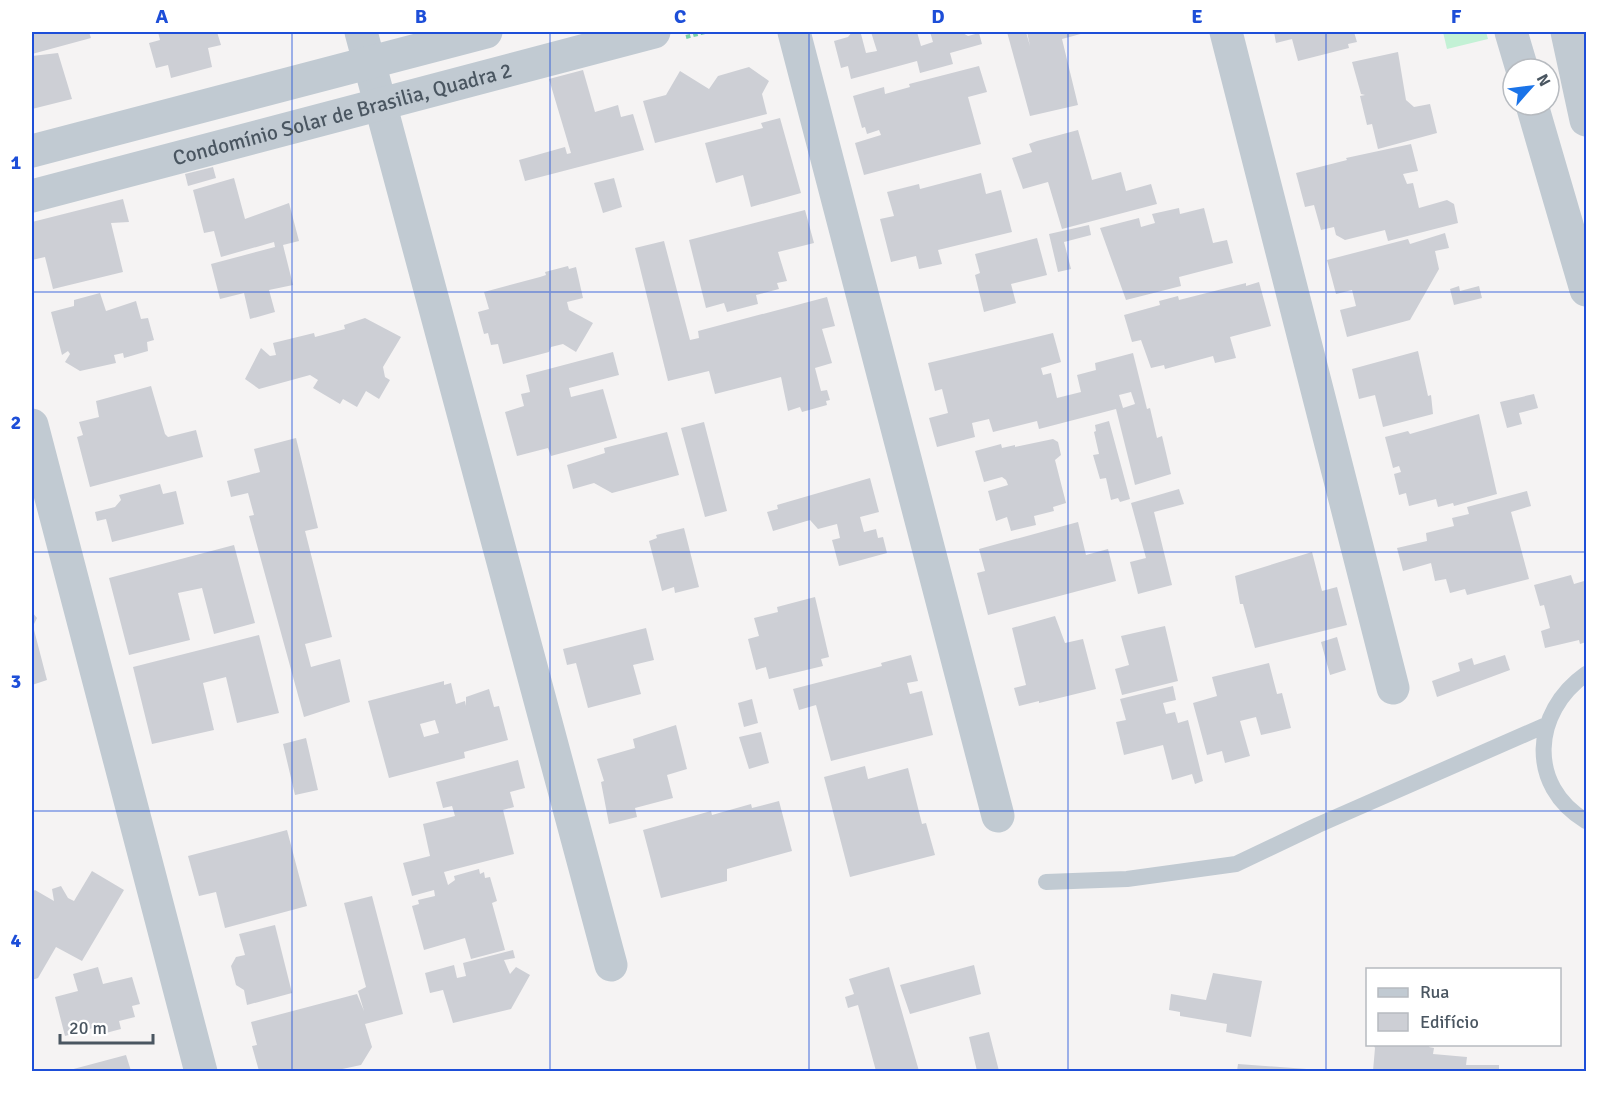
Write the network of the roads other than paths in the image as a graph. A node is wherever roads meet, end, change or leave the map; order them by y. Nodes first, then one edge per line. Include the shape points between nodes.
1 (486, 32) edge
2 (654, 32) edge
3 (794, 32) edge
4 (1226, 32) edge
5 (1511, 32) edge
6 (1567, 32) edge
7 (365, 47) edge
8 (1518, 57) edge
9 (380, 104) junction
10 (1536, 117) edge
11 (1586, 118) edge
12 (32, 151) edge
13 (32, 196) edge
14 (1587, 290) edge
15 (32, 425) edge
16 (1587, 674) edge
17 (1393, 688) dead end
18 (1546, 725) junction
19 (998, 816) dead end
20 (1587, 821) edge
21 (1046, 882) dead end
22 (611, 966) dead end
23 (201, 1071) edge

1 - 7 street, Condomínio Solar de Brasilia, Quadra 2
2 - 9 street, Condomínio Solar de Brasilia, Quadra 2
3 - 19 street
4 - 17 street
5 - 8 street
6 - 11 street
7 - 9 street
7 - 12 street, Condomínio Solar de Brasilia, Quadra 2
9 - 13 street, Condomínio Solar de Brasilia, Quadra 2
9 - 22 street
10 - 14 street
15 - 23 street
16 - 18 lane via 1570,685 1554,704
18 - 20 lane via 1547,771 1556,795 1568,810
18 - 21 lane via 1236,864 1127,879

